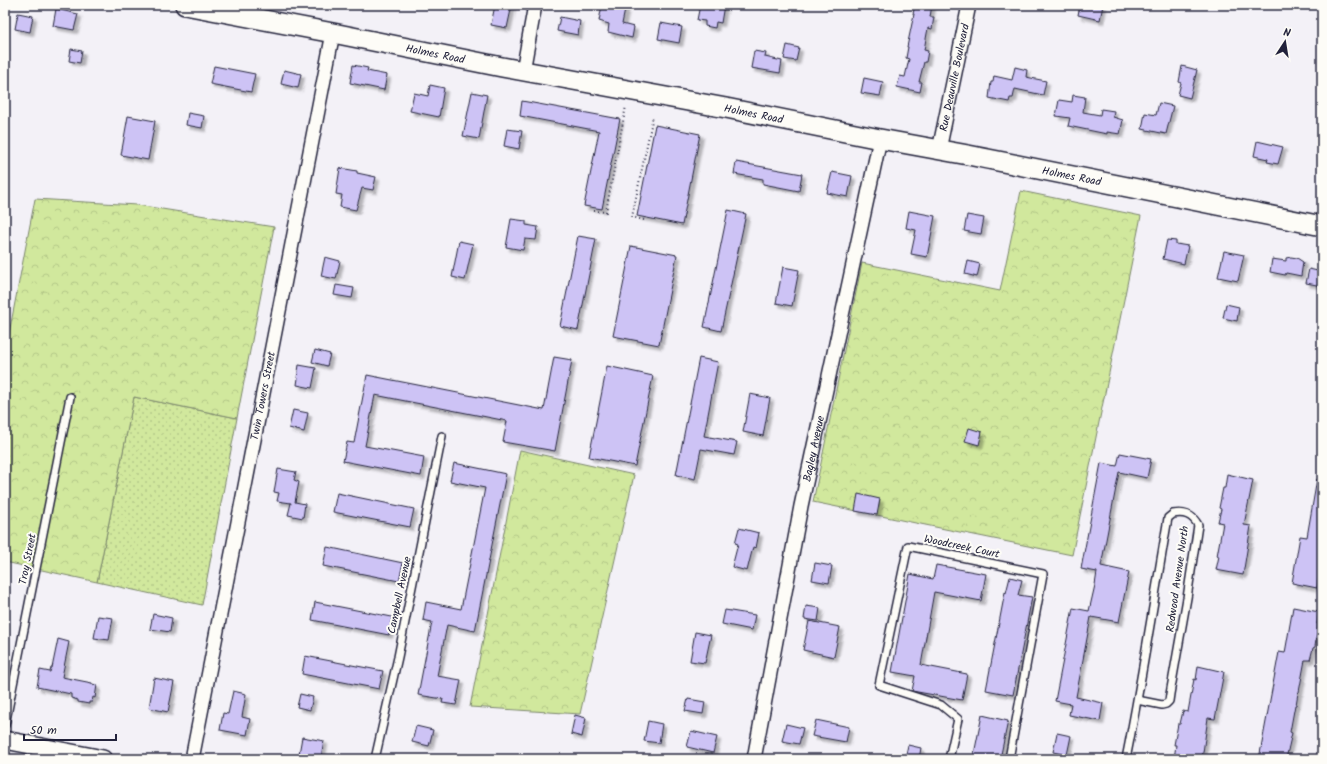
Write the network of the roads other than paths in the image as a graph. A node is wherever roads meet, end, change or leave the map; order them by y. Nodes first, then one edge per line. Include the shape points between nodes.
1 (185, 5) edge
2 (535, 5) edge
3 (969, 5) edge
4 (333, 33) junction
5 (523, 71) junction
6 (880, 139) junction
7 (939, 150) junction
8 (1322, 226) edge
9 (70, 397) dead end
10 (442, 436) dead end
11 (1137, 700) junction
12 (5, 725) edge
13 (5, 740) edge
14 (94, 758) edge
15 (192, 759) edge
16 (374, 759) edge
17 (754, 759) edge
18 (949, 759) edge
19 (1010, 759) edge
20 (1126, 759) edge

1 - 4 main road, Holmes Road
2 - 5 street
3 - 7 street, Rue Deauville Boulevard
4 - 5 main road, Holmes Road
4 - 15 street, Twin Towers Street
5 - 6 main road, Holmes Road
6 - 7 main road, Holmes Road
6 - 17 street, Bagley Avenue via 801,506
7 - 8 main road, Holmes Road
9 - 12 lane, Troy Street
10 - 16 lane, Campbell Avenue via 398,656
11 - 11 lane, Redwood Avenue North via 1168,518 1173,514 1182,513 1194,518 1198,525 1170,694 1166,704 1162,705
11 - 20 lane, Redwood Avenue North
13 - 14 street
18 - 19 lane, Woodcreek Court via 958,719 941,705 879,685 908,546 1043,574

